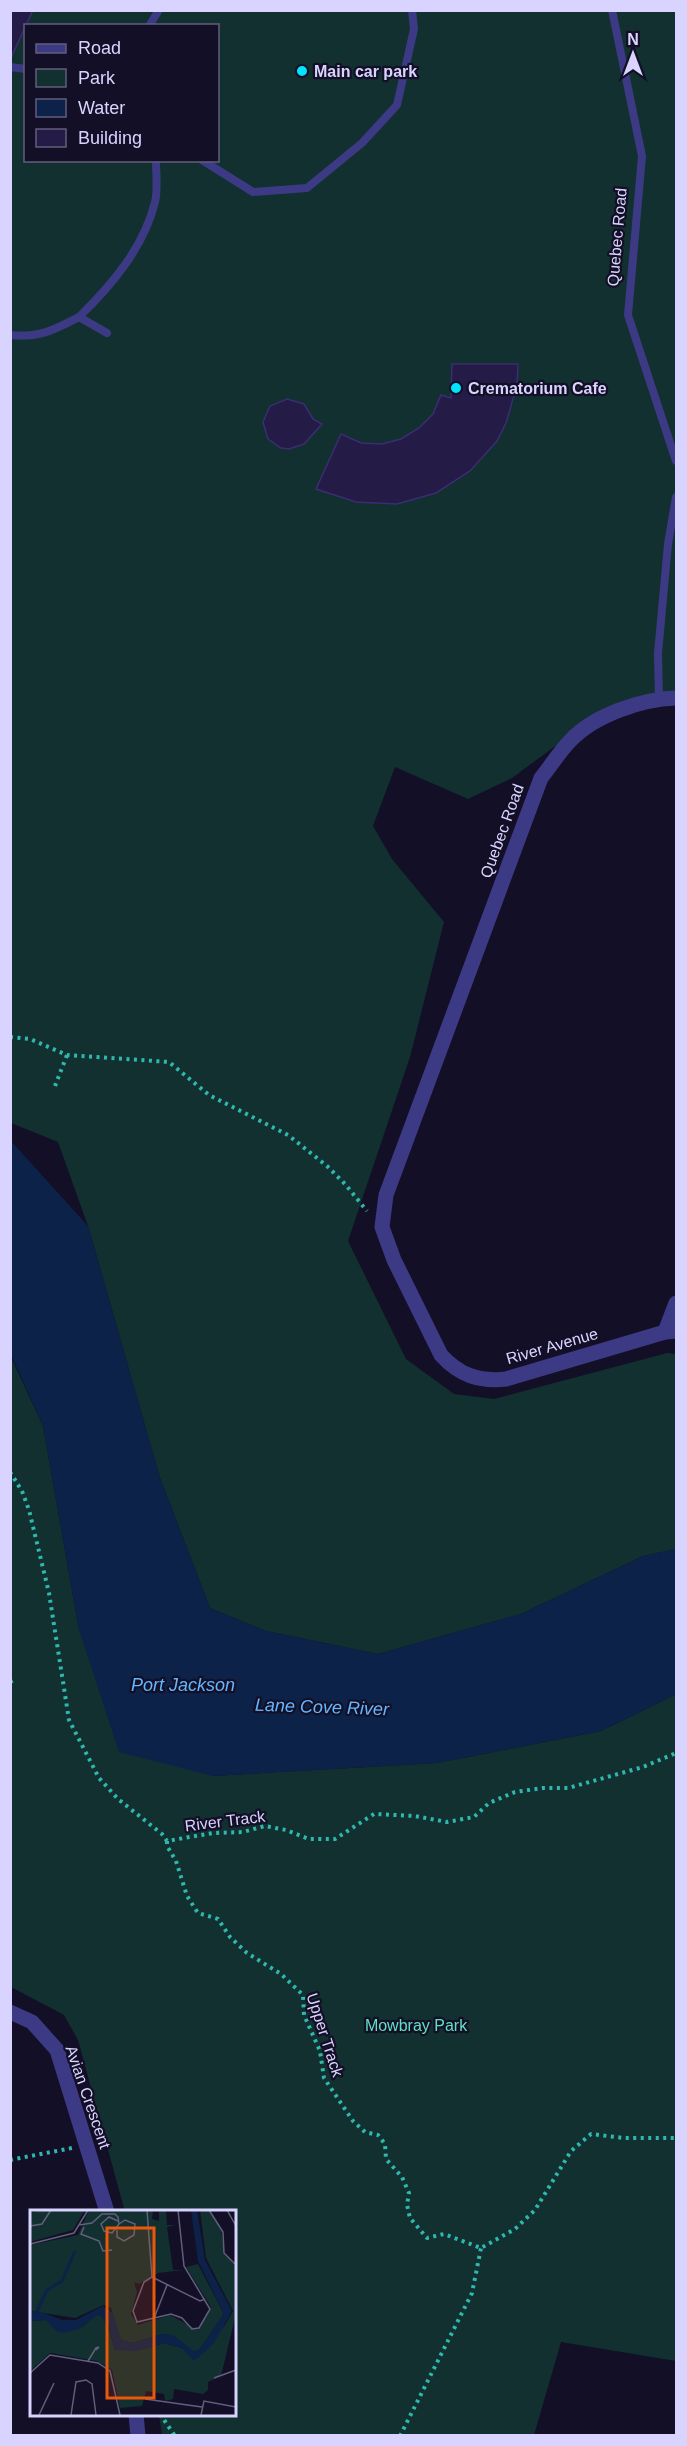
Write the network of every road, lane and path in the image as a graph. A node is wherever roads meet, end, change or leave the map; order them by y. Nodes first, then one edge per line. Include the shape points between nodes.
1 (159, 10) edge
2 (412, 10) edge
3 (612, 10) edge
4 (150, 24) edge
5 (156, 162) edge
6 (205, 162) edge
7 (79, 317) junction
8 (106, 333) dead end
9 (10, 335) edge
10 (676, 461) edge
11 (676, 497) edge
12 (676, 698) edge
13 (659, 699) junction
14 (10, 1037) edge
15 (67, 1055) junction
16 (55, 1086) dead end
17 (382, 1227) junction
18 (676, 1303) edge
19 (671, 1331) edge
20 (10, 1472) edge
21 (676, 1753) edge
22 (168, 1841) junction
23 (10, 2012) edge
24 (676, 2138) edge
25 (86, 2145) junction
26 (10, 2160) edge
27 (106, 2210) edge
28 (481, 2248) junction
29 (136, 2416) edge
30 (161, 2416) edge
31 (138, 2436) edge
32 (174, 2436) edge
33 (400, 2436) edge

1 - 4 lane
2 - 6 lane via 414,29 397,105 362,143 307,188 253,192
3 - 10 lane, Quebec Road via 642,156 628,315
5 - 7 lane via 156,201 138,247
7 - 8 lane
7 - 9 lane via 51,332 29,337
11 - 13 lane via 658,653
12 - 13 street, Quebec Road
13 - 17 street, Quebec Road via 608,714 571,740 541,778 386,1195
14 - 15 path via 30,1039
15 - 16 path
15 - 17 path via 169,1062 209,1095 288,1135 327,1166
17 - 19 street, River Avenue via 441,1355 473,1378 506,1379
18 - 19 street
20 - 22 path, River Track via 29,1510 49,1593 69,1720 99,1778
21 - 22 path, River Track via 643,1767 568,1788 515,1792 489,1803 474,1817 447,1822 374,1814 335,1839 309,1839 265,1826
22 - 28 path, Upper Track via 198,1912 218,1919 247,1953 281,1974 303,1995 304,2015 320,2051 324,2078 353,2121 365,2132 378,2135 385,2144 386,2159 402,2177 409,2193 410,2218 418,2229 427,2238 444,2234
23 - 25 street, Avian Crescent via 32,2022 57,2050
24 - 28 path via 591,2134 571,2151 535,2210 515,2229
25 - 26 path
25 - 27 street, Avian Crescent
28 - 33 path via 472,2293
29 - 31 street
30 - 32 path

